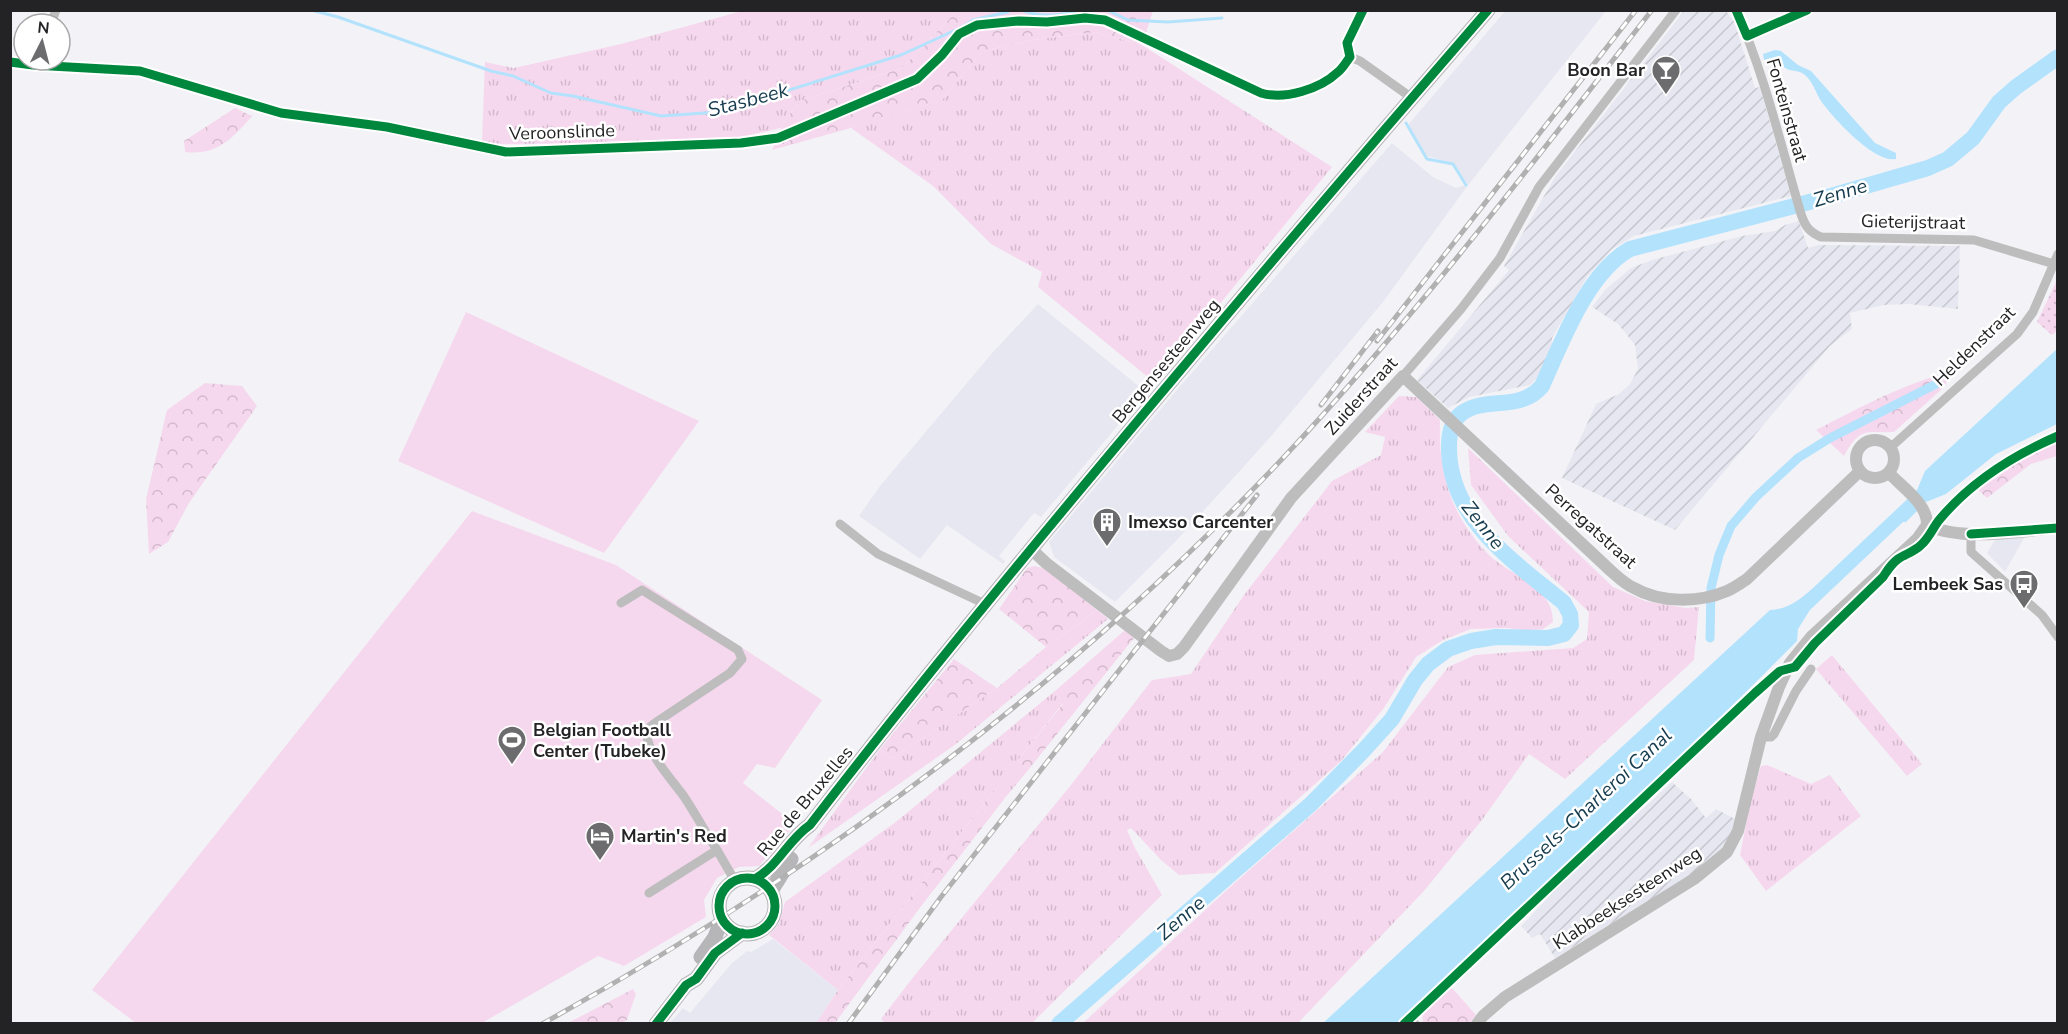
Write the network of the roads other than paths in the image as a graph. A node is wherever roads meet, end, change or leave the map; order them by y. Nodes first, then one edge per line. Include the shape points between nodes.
1 (1364, 10) edge
2 (1488, 10) edge
3 (1676, 10) edge
4 (1736, 10) edge
5 (1807, 10) edge
6 (1748, 36) junction
7 (1350, 57) junction
8 (72, 65) edge
9 (1412, 98) junction
10 (1795, 194) joint
11 (2058, 254) edge
12 (2054, 264) junction
13 (1403, 376) junction
14 (1891, 447) junction
15 (1860, 471) junction
16 (1889, 473) junction
17 (840, 524) dead end
18 (1927, 525) junction
19 (2058, 528) edge
20 (1971, 534) junction
21 (1030, 548) junction
22 (621, 603) dead end
23 (985, 604) junction
24 (2058, 637) edge
25 (1811, 669) dead end
26 (1761, 737) junction
27 (876, 739) joint
28 (810, 825) junction
29 (717, 850) junction
30 (755, 879) junction
31 (735, 881) junction
32 (771, 891) junction
33 (649, 893) dead end
34 (722, 918) junction
35 (742, 933) junction
36 (686, 985) junction
37 (656, 1023) edge
38 (1477, 1023) edge

1 - 7 street via 1347,43
2 - 9 main road, Bergensesteenweg
3 - 13 street, Zuiderstraat via 1545,178 1500,258
4 - 6 street, Fonteinstraat
5 - 6 street
6 - 10 street, Fonteinstraat
7 - 8 street, Veroonslinde via 1338,73 1323,81 1301,92 1275,96 1105,20 977,25 959,34 917,79 778,138 741,143 506,152 387,127 281,113 140,71
7 - 9 street
9 - 21 main road, Bergensesteenweg
10 - 12 street, Gieterijstraat via 1809,230 1821,237 1974,240
11 - 12 street, Heldenstraat
12 - 14 street, Heldenstraat via 2033,312 2017,334
13 - 15 street, Perregatstraat via 1611,571 1634,588 1666,598 1696,599 1726,591 1747,579
13 - 21 street, Zuiderstraat via 1291,498 1177,654 1169,656 1161,651
14 - 15 street via 1880,440 1861,446 1856,458
14 - 16 street via 1895,461
15 - 16 street via 1874,478
16 - 18 street via 1923,508
17 - 23 street via 878,554
18 - 20 street
18 - 26 street, Klabbeeksesteenweg via 1799,650 1779,687
19 - 20 street
20 - 24 street via 1971,552 2042,615
21 - 23 main road, Bergensesteenweg
22 - 29 street via 642,590 738,650 742,659 730,673 654,723 647,733 661,765
23 - 27 main road, Bergensesteenweg
25 - 26 street via 1774,734
26 - 38 street, Klabbeeksesteenweg via 1738,831 1727,852 1694,879 1505,998
27 - 28 main road, Rue de Bruxelles
28 - 30 main road, Rue de Bruxelles via 771,868
28 - 32 main road, Rue de Bruxelles via 807,837
29 - 31 street
29 - 33 street
30 - 31 main road, Rue de Bruxelles
30 - 32 main road, Rue de Bruxelles
31 - 34 main road, Rue de Bruxelles via 721,897
32 - 35 main road, Rue de Bruxelles via 775,906 770,921 758,932
34 - 35 main road
34 - 36 main road, Rue de Bruxelles via 709,948 688,974
35 - 36 main road, Rue de Bruxelles via 724,944 696,979
36 - 37 main road, Rue de Bruxelles

